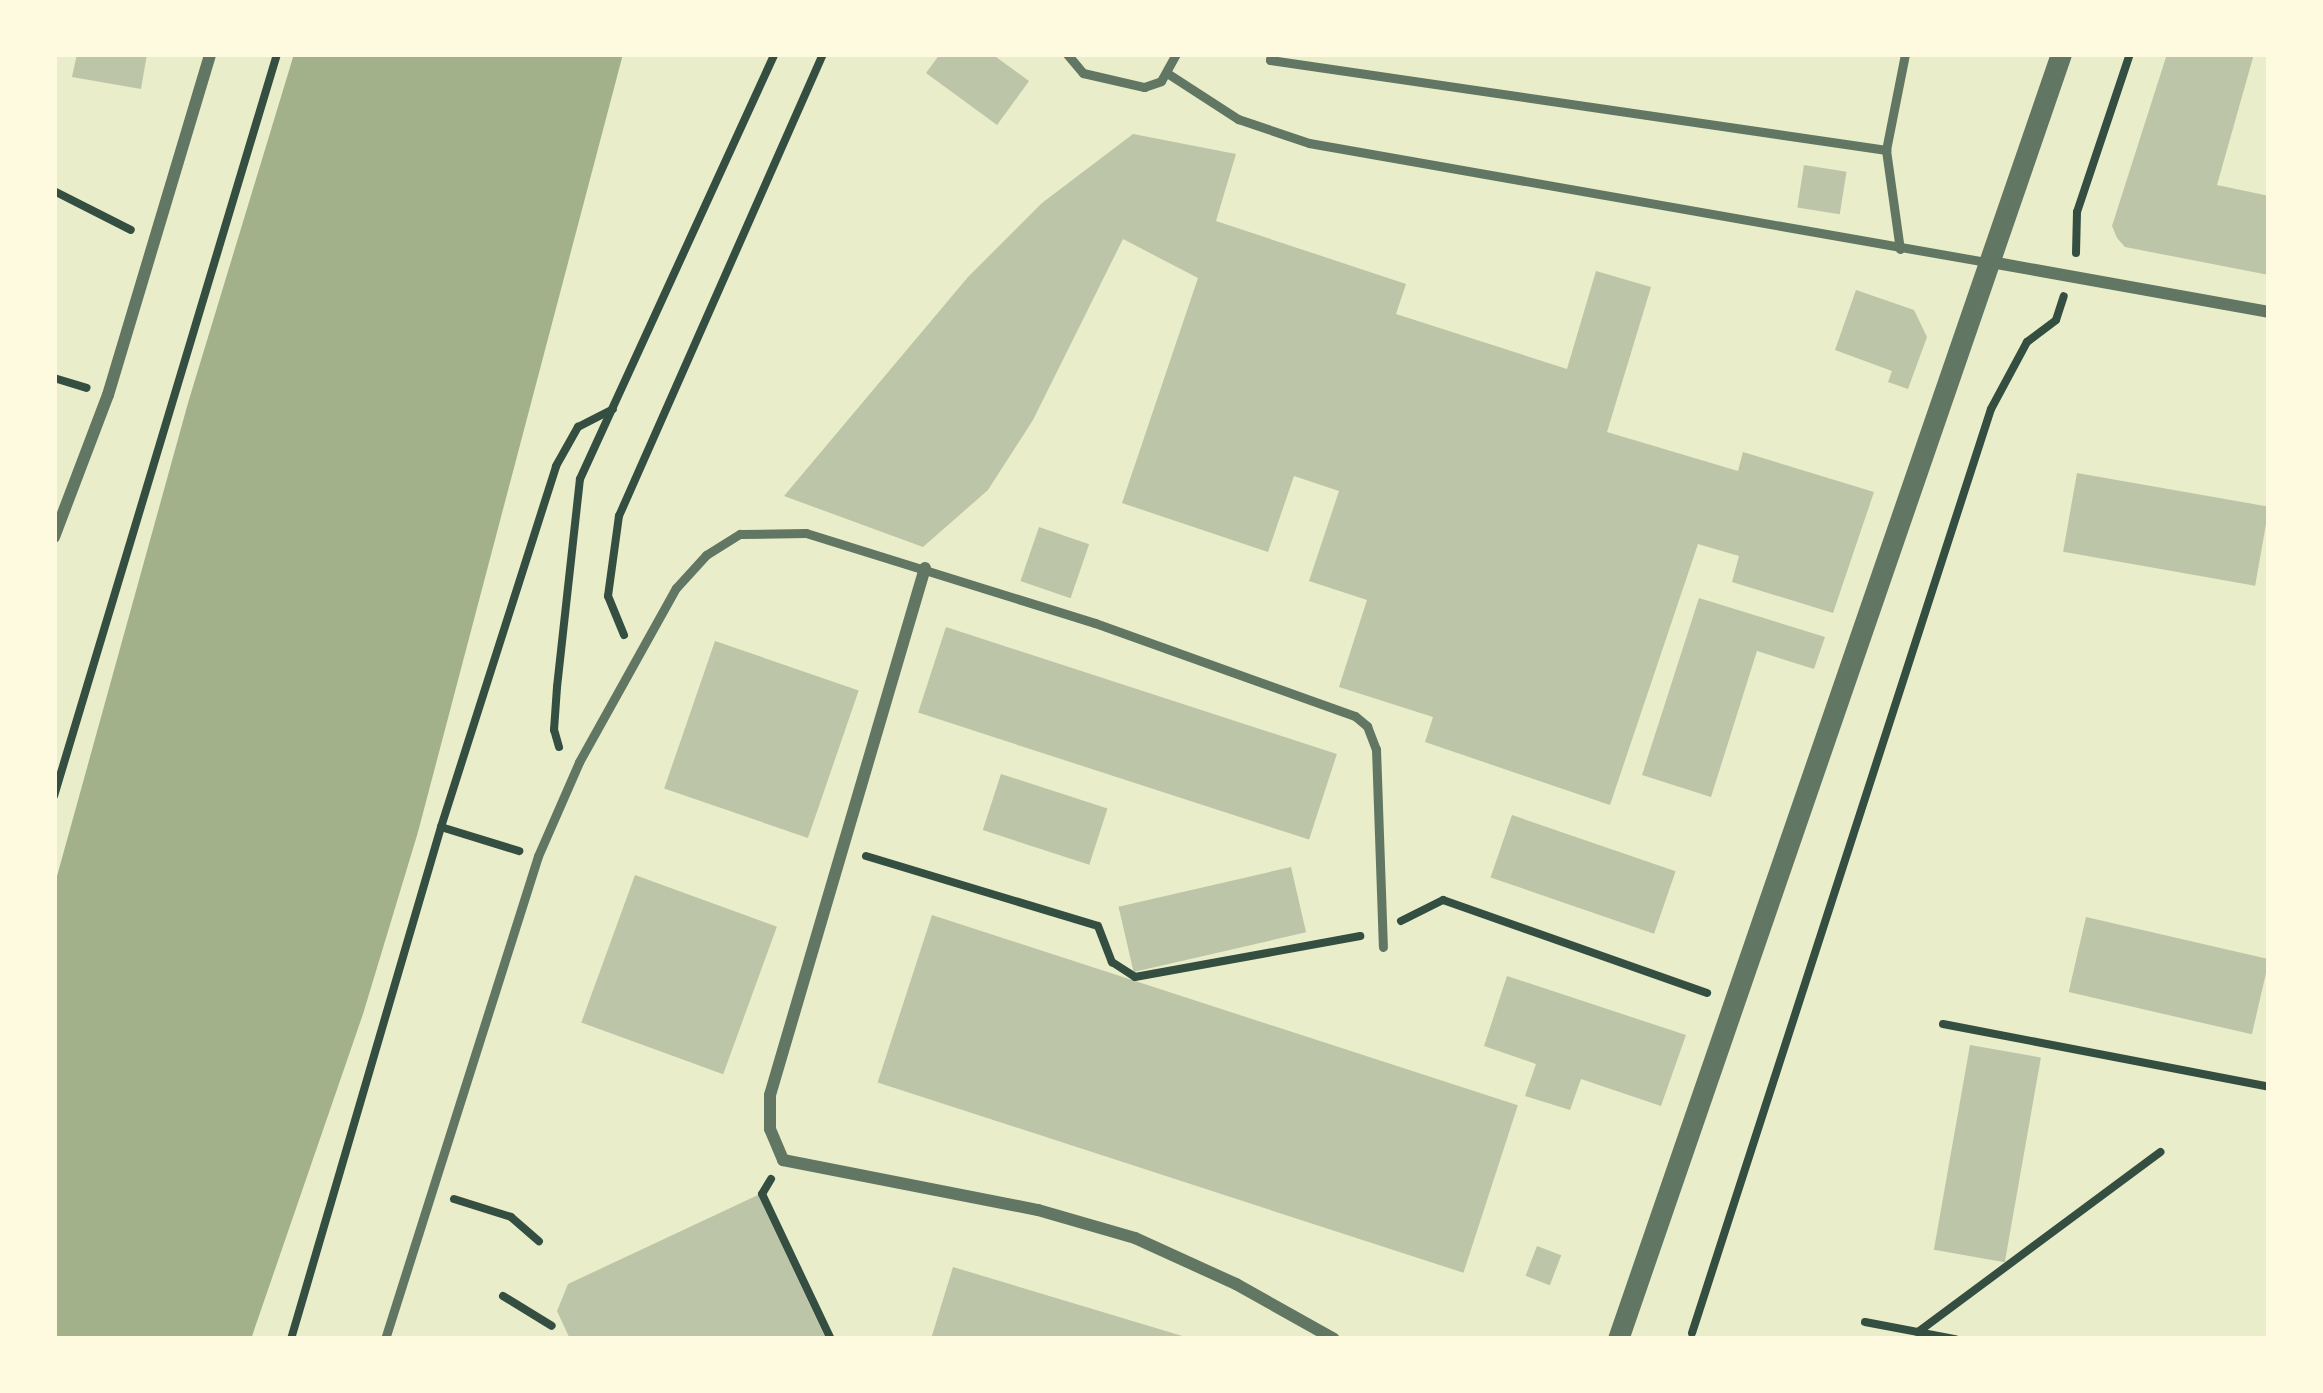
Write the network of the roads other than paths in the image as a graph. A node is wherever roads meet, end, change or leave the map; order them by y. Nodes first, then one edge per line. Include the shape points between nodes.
1 (210, 54) edge
2 (1067, 54) edge
3 (1176, 54) edge
4 (1271, 54) edge
5 (1905, 54) edge
6 (2061, 54) edge
7 (1167, 74) junction
8 (1886, 150) junction
9 (1900, 248) junction
10 (1991, 262) junction
11 (2269, 312) edge
12 (54, 537) edge
13 (925, 568) junction
14 (1383, 946) dead end
15 (385, 1339) edge
16 (1334, 1339) edge
17 (1618, 1339) edge

1 - 12 street via 108,395
2 - 7 lane via 1083,73 1119,84 1144,87
3 - 7 lane
4 - 8 lane via 1270,60
5 - 8 lane
6 - 10 street
7 - 9 lane via 1238,119 1310,143
8 - 9 lane
9 - 10 lane
10 - 11 street
10 - 17 street
13 - 14 lane via 1355,716 1376,749
13 - 15 lane via 806,533 740,534 690,570 634,658 538,856
13 - 16 street via 770,1094 770,1129 783,1160 1038,1210 1135,1238

